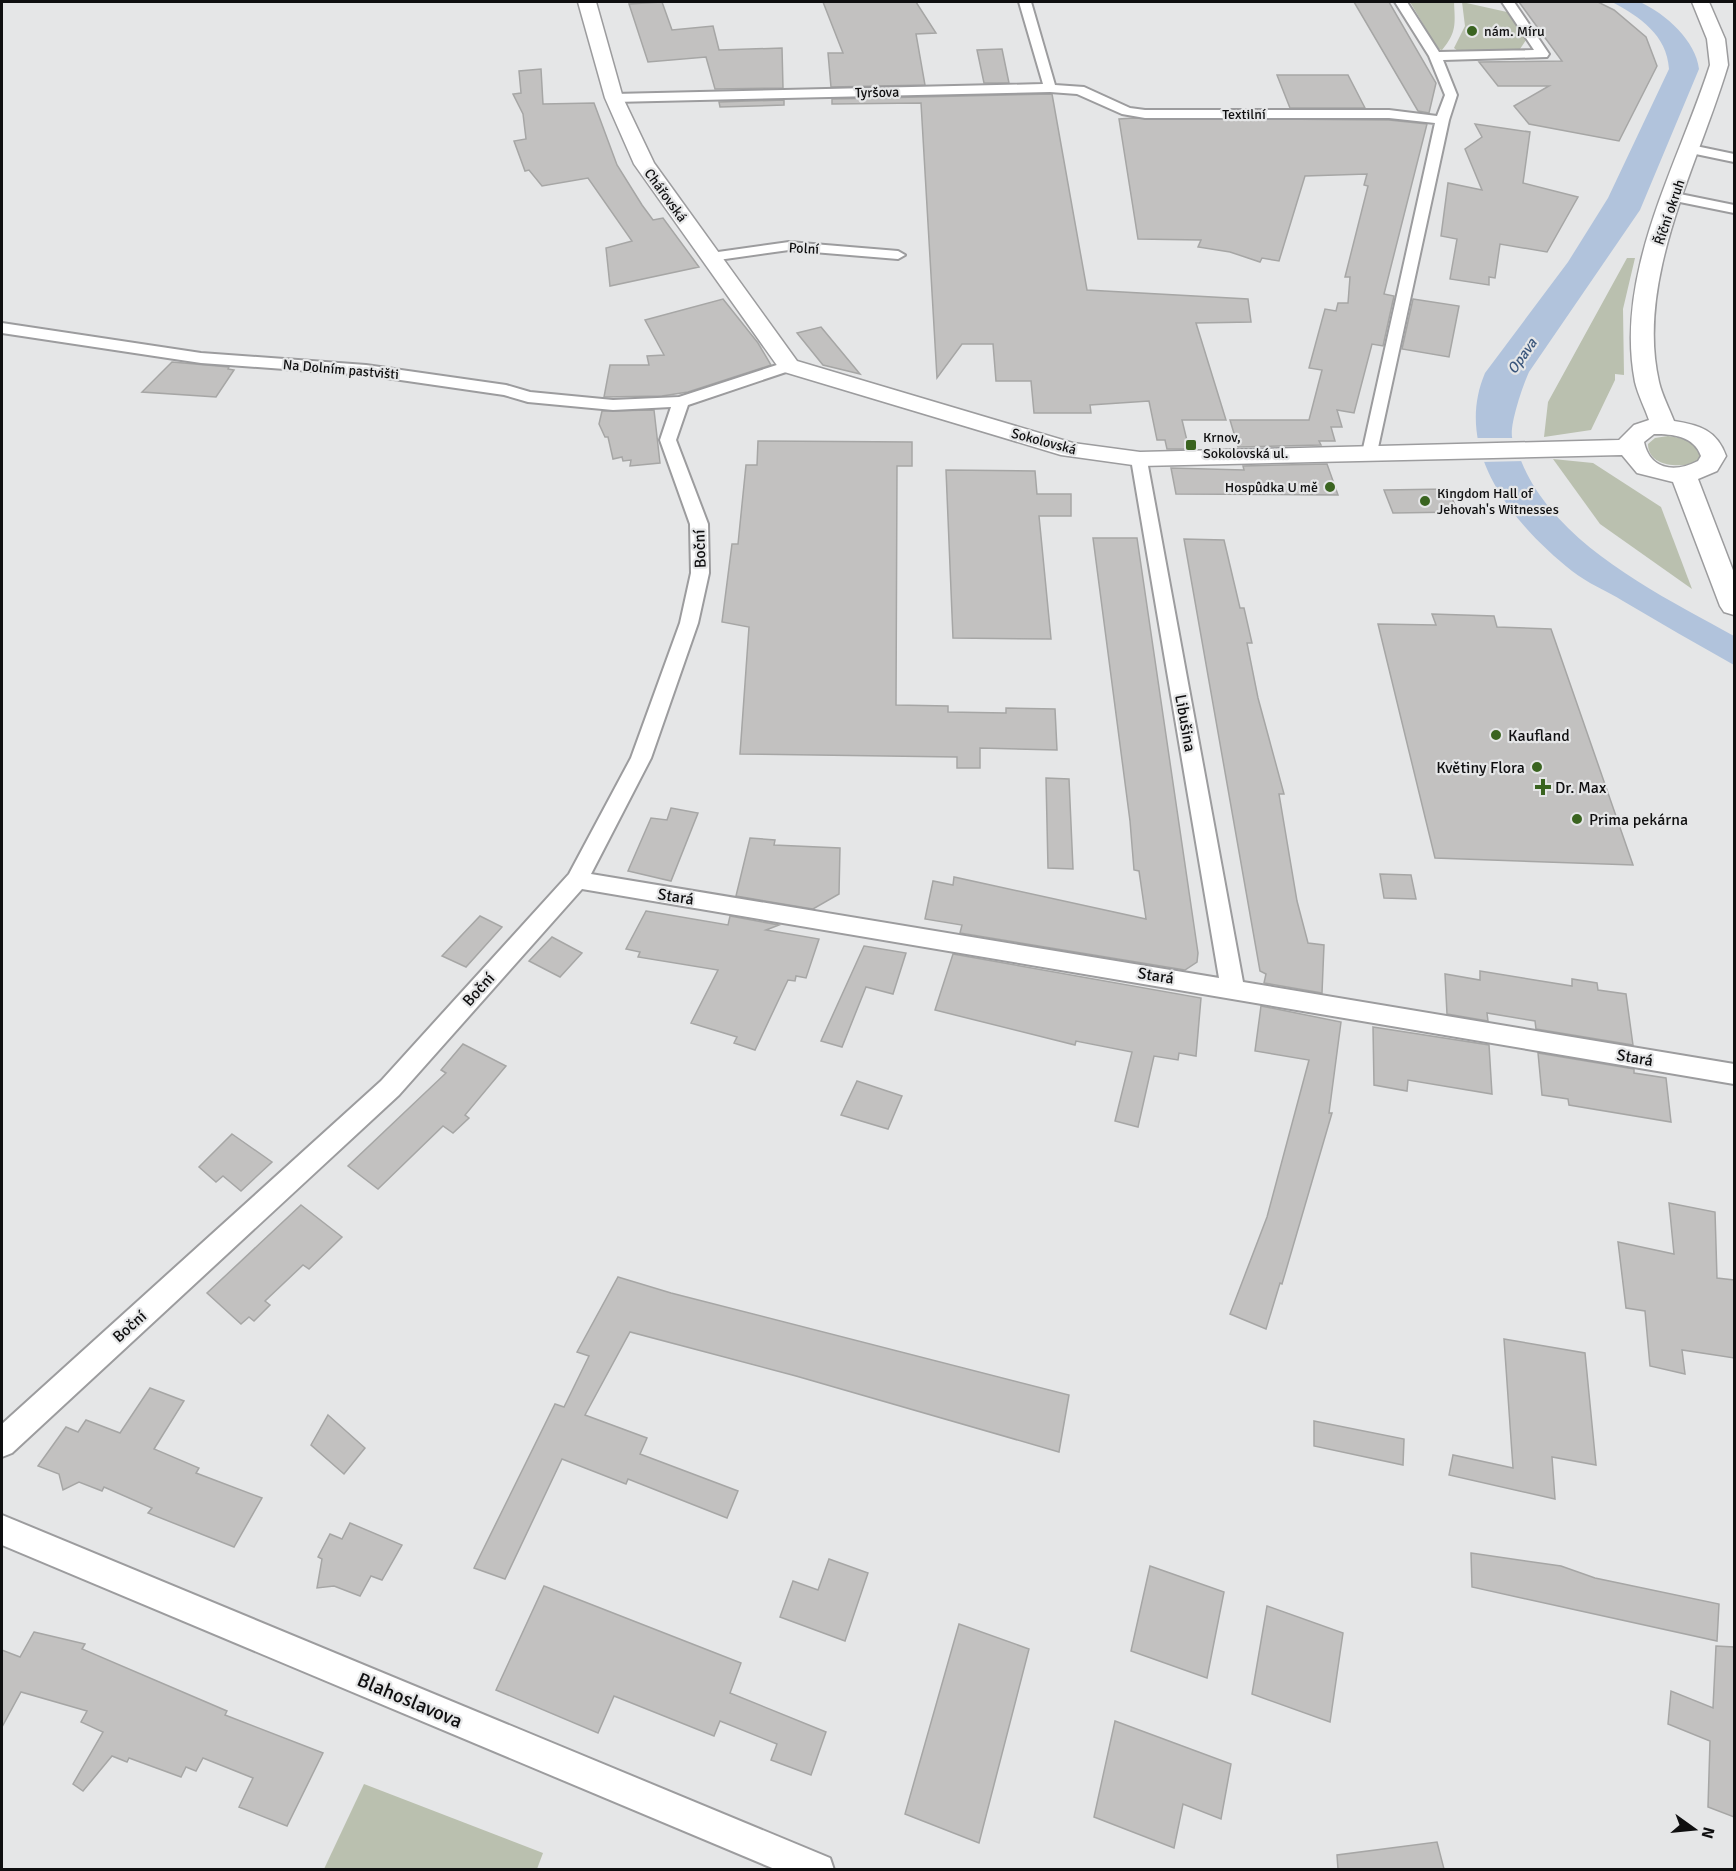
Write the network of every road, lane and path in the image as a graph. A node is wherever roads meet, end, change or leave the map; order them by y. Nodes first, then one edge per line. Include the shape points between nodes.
1 (587, 2) edge
2 (1025, 2) edge
3 (1401, 2) edge
4 (1508, 2) edge
5 (1701, 2) edge
6 (1435, 56) junction
7 (1050, 88) junction
8 (614, 98) junction
9 (1442, 120) junction
10 (1691, 149) junction
11 (1734, 158) edge
12 (1675, 197) junction
13 (1734, 209) edge
14 (898, 255) dead end
15 (711, 257) junction
16 (2, 328) edge
17 (789, 366) junction
18 (681, 402) junction
19 (1664, 426) junction
20 (1631, 447) junction
21 (1370, 453) junction
22 (1726, 455) edge
23 (1140, 459) junction
24 (1684, 477) junction
25 (1734, 606) edge
26 (577, 880) junction
27 (1232, 988) junction
28 (1734, 1074) edge
29 (2, 1443) edge
30 (2, 1530) edge
31 (818, 1869) edge

1 - 8 street, Chářovská
2 - 7 street
3 - 6 street
4 - 6 street via 1542,54
5 - 10 street, Říční okruh via 1716,39 1719,65
6 - 9 street via 1451,95
7 - 8 street, Tyršova
7 - 9 street, Textilní via 1079,90 1145,114 1389,114
8 - 15 street, Chářovská via 644,164
9 - 21 street
10 - 11 street
10 - 12 street, Říční okruh
12 - 13 street
12 - 19 street, Říční okruh via 1645,286 1646,381
14 - 15 street, Polní via 789,246
15 - 17 street, Chářovská
16 - 18 street, Na Dolním pastvišti via 201,358 419,376 528,397 613,405
17 - 18 street
17 - 23 street, Sokolovská via 1070,450
18 - 26 street, Boční via 668,440 699,524 700,573 689,623 641,758
19 - 20 street via 1635,434
19 - 22 street via 1697,435
20 - 21 street, Sokolovská
20 - 24 street via 1655,470
21 - 23 street, Sokolovská
22 - 24 street via 1709,473
23 - 27 street, Libušina
24 - 25 street
26 - 27 street, Stará
26 - 29 street, Boční via 390,1088
27 - 28 street, Stará
30 - 31 street, Blahoslavova

